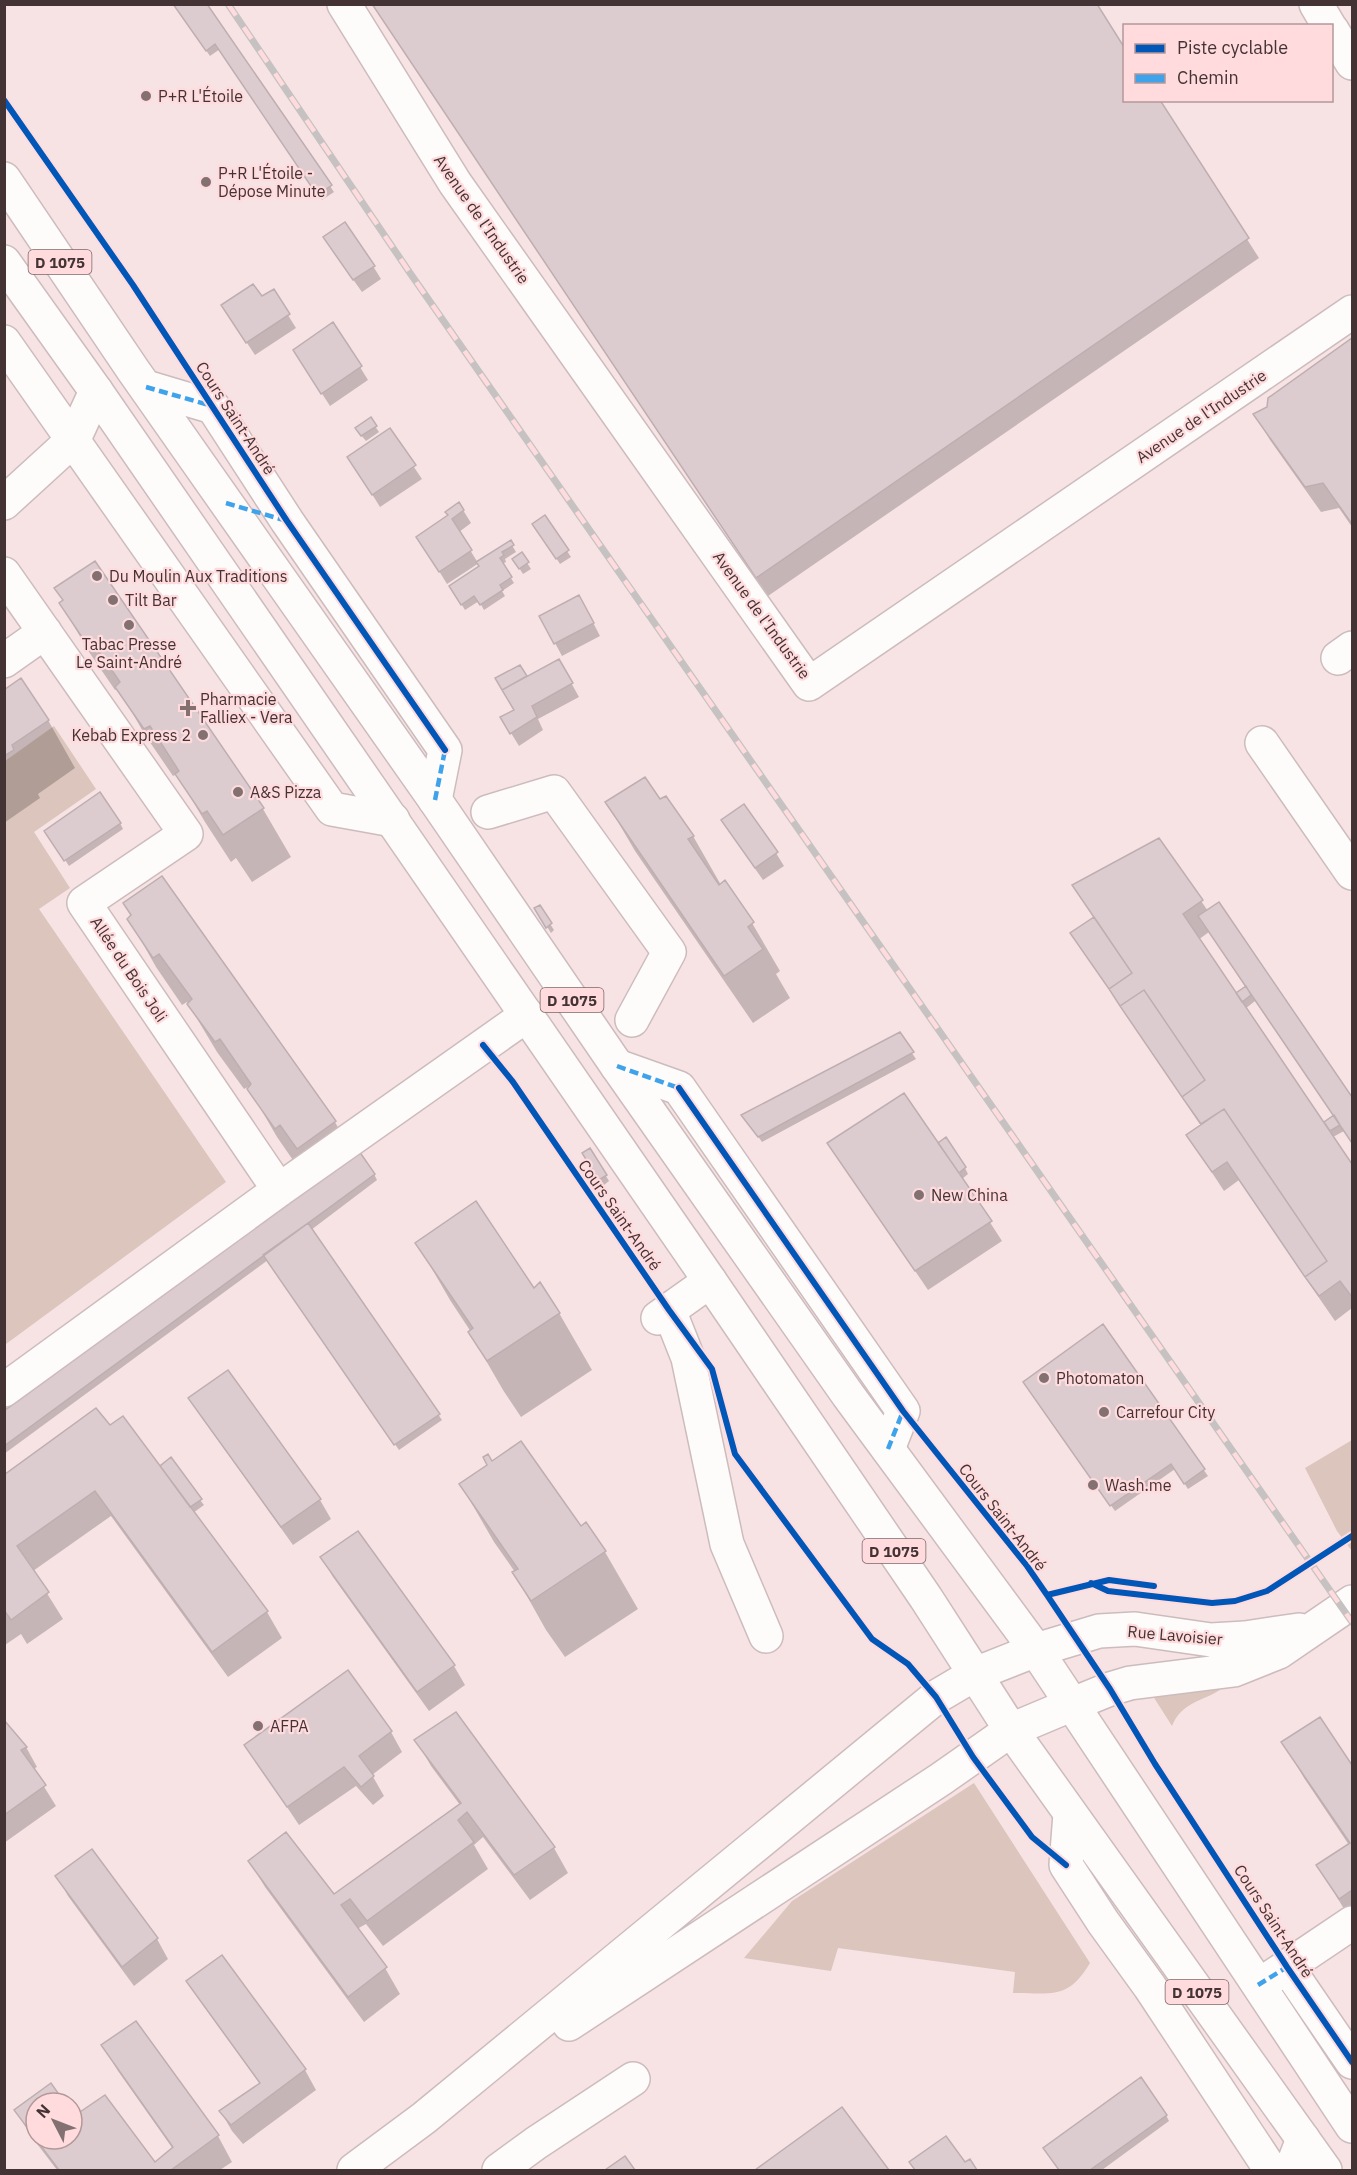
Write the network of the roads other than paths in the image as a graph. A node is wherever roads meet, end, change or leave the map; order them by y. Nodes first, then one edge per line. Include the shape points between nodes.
1 (344, 4) edge
2 (1316, 4) edge
3 (1328, 24) edge
4 (1333, 32) edge
5 (1353, 63) edge
6 (4, 179) edge
7 (4, 262) edge
8 (1353, 312) edge
9 (4, 342) edge
10 (146, 387) junction
11 (96, 391) junction
12 (74, 439) junction
13 (4, 503) edge
14 (226, 503) junction
15 (287, 521) junction
16 (4, 574) edge
17 (45, 632) junction
18 (4, 661) edge
19 (1262, 743) dead end
20 (435, 800) junction
21 (488, 812) dead end
22 (393, 820) junction
23 (1353, 873) edge
24 (527, 1015) junction
25 (632, 1020) dead end
26 (616, 1066) junction
27 (279, 1190) junction
28 (710, 1281) junction
29 (4, 1390) edge
30 (888, 1449) junction
31 (1353, 1602) edge
32 (1316, 1627) junction
33 (766, 1636) dead end
34 (1036, 1650) junction
35 (975, 1674) junction
36 (1073, 1704) junction
37 (1011, 1730) junction
38 (1070, 1814) junction
39 (1353, 1923) edge
40 (1287, 1967) junction
41 (1258, 1985) junction
42 (1353, 2062) edge
43 (633, 2079) dead end
44 (424, 2118) junction
45 (1353, 2126) edge
46 (1303, 2139) junction
47 (354, 2170) edge
48 (499, 2170) edge
49 (1271, 2170) edge
50 (1292, 2170) edge
51 (1324, 2170) edge

1 - 8 main road, Avenue de l'Industrie via 454,183 809,684
2 - 3 main road
4 - 5 main road
6 - 10 main road, D 1075
7 - 11 main road, D 1075
9 - 12 main road
10 - 14 main road, D 1075
10 - 15 main road, Cours Saint-André via 213,406
11 - 12 main road
11 - 22 main road, D 1075
12 - 13 main road
12 - 22 main road via 332,809
14 - 15 main road
14 - 20 main road, D 1075
15 - 20 main road, Cours Saint-André via 445,750
16 - 17 main road, Allée du Bois Joli
17 - 18 main road
17 - 27 main road, Allée du Bois Joli via 186,834 84,903
19 - 23 main road
20 - 26 main road, D 1075
21 - 25 main road via 554,792 669,952
22 - 24 main road, D 1075
24 - 27 main road
24 - 28 main road, D 1075
26 - 30 main road, D 1075
26 - 30 main road via 679,1088 903,1411
27 - 29 main road
28 - 33 main road via 663,1314 688,1358 727,1544
28 - 35 main road, D 1075
30 - 34 main road, D 1075
31 - 32 main road, Rue Lavoisier
32 - 34 main road, Rue Lavoisier via 1211,1640 1135,1629 1099,1631
32 - 36 main road, Rue Lavoisier via 1279,1652 1234,1670 1130,1683
34 - 35 main road
34 - 36 main road, D 1075
35 - 37 main road, D 1075
35 - 44 main road via 936,1698
36 - 37 main road
36 - 41 main road, D 1075
37 - 38 main road, D 1075
37 - 44 main road
38 - 46 main road, D 1075
38 - 49 main road via 1066,1866
39 - 40 main road
40 - 41 main road, Cours Saint-André
40 - 42 main road, Cours Saint-André
41 - 45 main road, D 1075
43 - 48 main road
44 - 47 main road
46 - 50 main road
46 - 51 main road, D 1075

